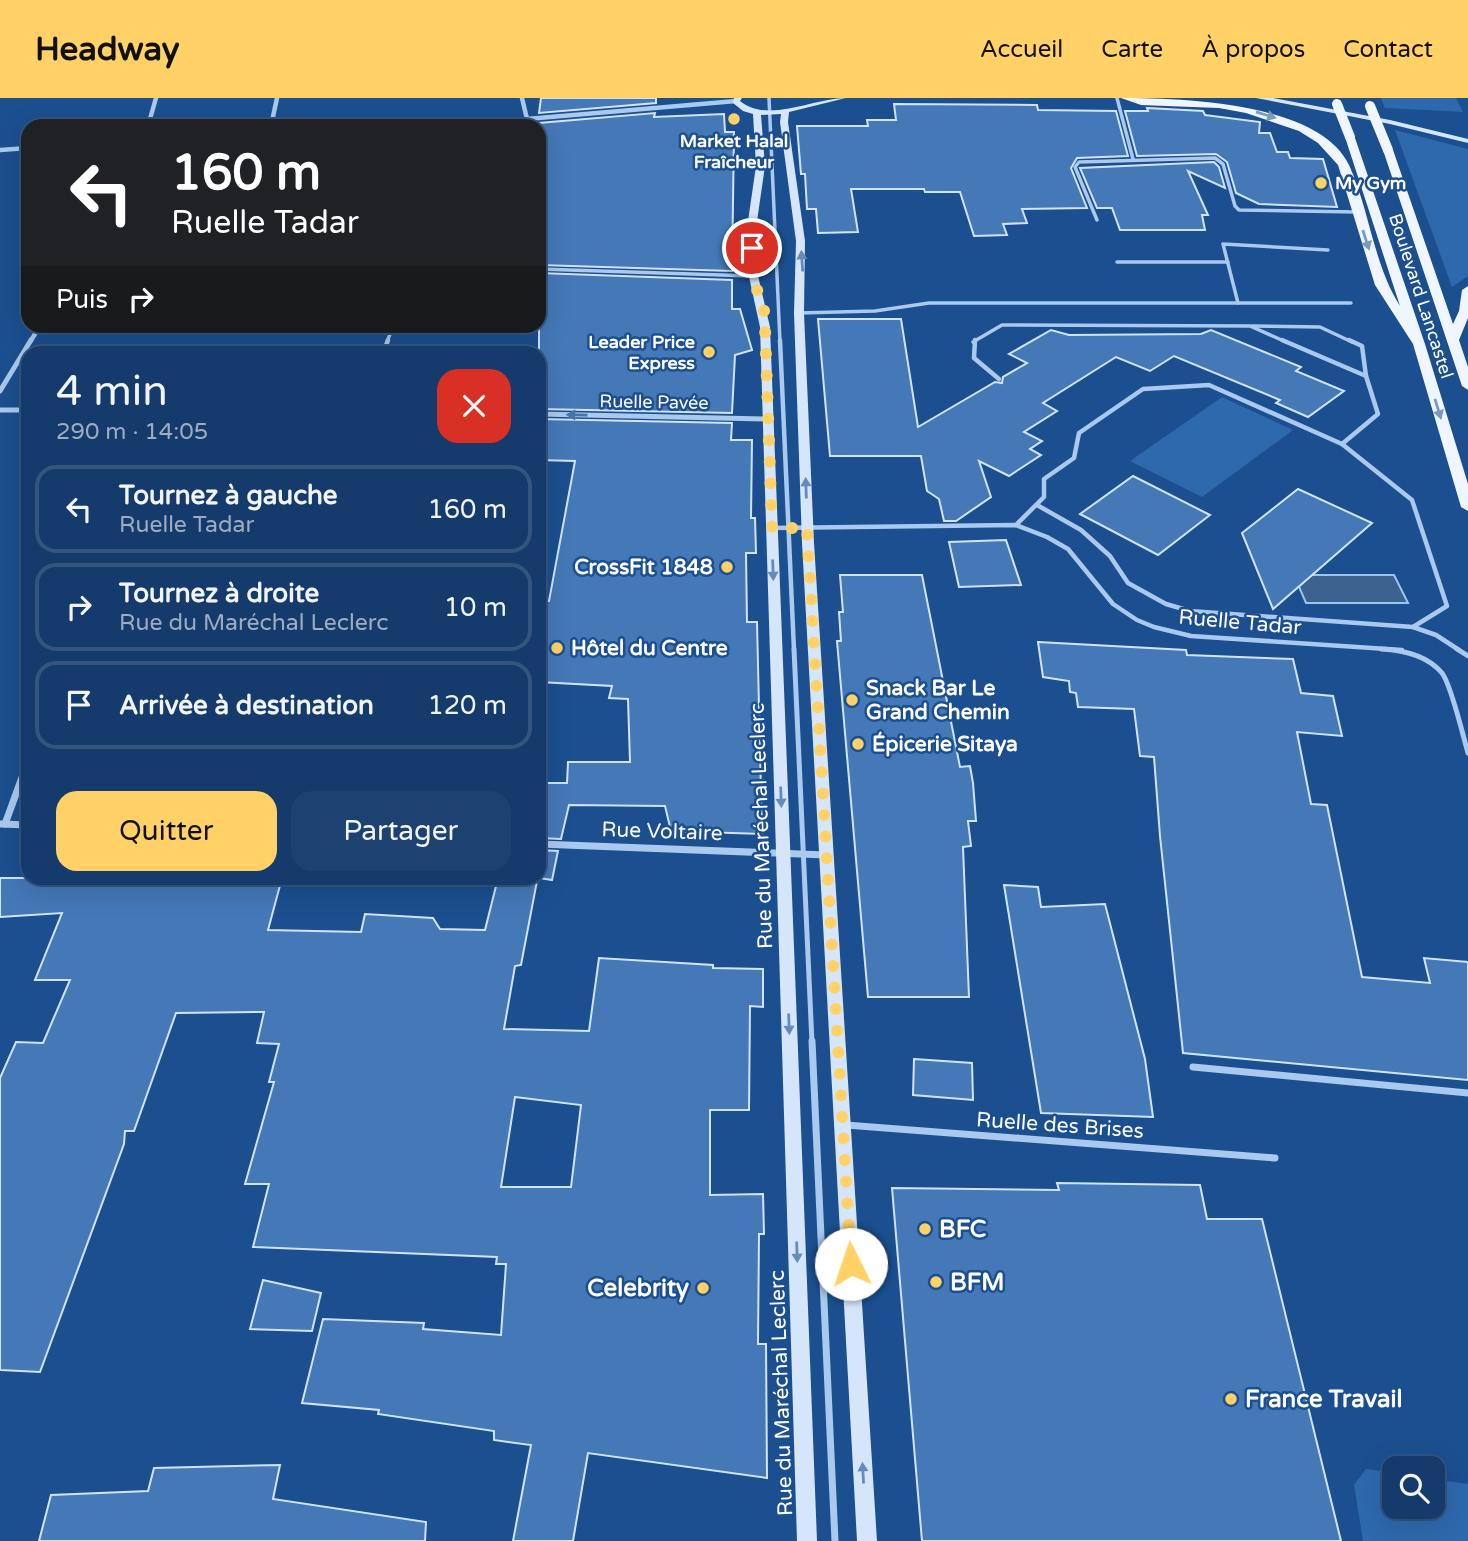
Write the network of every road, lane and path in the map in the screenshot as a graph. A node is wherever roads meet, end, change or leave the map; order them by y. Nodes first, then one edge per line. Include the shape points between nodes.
1 (156, 98) edge
2 (276, 98) edge
3 (522, 98) edge
4 (769, 98) edge
5 (842, 98) edge
6 (1117, 98) edge
7 (1126, 98) edge
8 (1260, 98) edge
9 (737, 99) edge
10 (1336, 101) edge
11 (1368, 102) edge
12 (782, 108) edge
13 (150, 119) edge
14 (272, 119) edge
15 (527, 119) joint
16 (1468, 141) edge
17 (21, 148) edge
18 (0, 150) edge
19 (1133, 159) junction
20 (1357, 212) junction
21 (1097, 220) dead end
22 (1328, 250) dead end
23 (1117, 262) dead end
24 (1228, 262) junction
25 (546, 269) edge
26 (752, 276) junction
27 (1468, 290) edge
28 (1238, 303) junction
29 (1351, 303) dead end
30 (799, 313) junction
31 (1250, 326) junction
32 (1452, 341) junction
33 (1419, 344) junction
34 (21, 357) edge
35 (1366, 376) junction
36 (999, 379) dead end
37 (1468, 386) edge
38 (0, 391) edge
39 (0, 410) edge
40 (21, 410) edge
41 (546, 414) edge
42 (768, 419) junction
43 (1342, 444) junction
44 (1037, 505) junction
45 (1468, 507) edge
46 (1016, 525) junction
47 (772, 528) junction
48 (790, 528) junction
49 (807, 528) junction
50 (1412, 627) junction
51 (1468, 656) edge
52 (1468, 753) edge
53 (21, 778) edge
54 (2, 824) edge
55 (21, 825) edge
56 (546, 844) edge
57 (783, 855) junction
58 (805, 855) junction
59 (827, 855) junction
60 (1193, 1067) dead end
61 (1468, 1093) edge
62 (842, 1125) junction
63 (1275, 1158) dead end
64 (807, 1541) edge
65 (835, 1541) edge
66 (867, 1541) edge

1 - 13 street
2 - 14 street
3 - 15 street
4 - 12 lane, Rue du Maréchal Leclerc
5 - 12 street
6 - 19 lane
7 -> 20 main road via 1248,110 1303,129 1343,164
8 - 16 street
9 - 12 street via 744,108
9 - 15 street
10 - 33 main road, Boulevard Lancastel, bridge
11 - 32 main road, bridge
12 - 26 street, Rue du Maréchal Leclerc via 754,195
30 -> 12 street, Rue du Maréchal Leclerc via 804,280
12 - 48 lane, Rue du Maréchal Leclerc
17 - 18 street
19 - 20 lane via 1219,160 1239,210
19 - 21 lane via 1075,164
20 -> 33 main road via 1381,285
22 - 24 lane via 1223,244
23 - 24 lane
24 - 28 lane
25 - 26 lane
26 - 42 street, Rue du Maréchal Leclerc via 764,309
27 - 32 main road
28 - 29 lane
28 - 30 lane via 929,303 875,311
49 -> 30 street, Rue du Maréchal Leclerc
31 - 35 lane
31 - 35 lane via 1320,327 1362,346
31 - 36 lane via 1002,325 972,341 974,358
32 - 37 main road
33 -> 45 main road, Boulevard Lancastel
34 - 38 street
35 - 43 lane via 1378,414
39 - 40 street
42 -> 41 street, Ruelle Pavée
42 - 47 street, Rue du Maréchal Leclerc
43 - 44 lane via 1209,385 1143,389 1079,433 1074,458 1044,479 1044,498
43 - 50 lane via 1412,500 1447,606
44 - 46 lane
44 - 50 lane via 1081,530 1111,556 1129,583 1166,604 1189,611
46 - 49 lane, Ruelle Tadar
46 - 52 lane, Ruelle Tadar via 1050,537 1073,554 1117,608 1162,631 1401,650 1427,661 1443,674
47 - 48 lane, Ruelle Tadar
47 -> 57 street, Rue du Maréchal Leclerc
48 - 49 lane, Ruelle Tadar
48 - 58 lane, Rue du Maréchal Leclerc
49 - 59 street, Rue du Maréchal Leclerc
50 - 51 lane via 1436,635
53 - 54 street
54 - 55 street
56 - 57 street, Rue Voltaire
57 - 58 street, Rue Voltaire
57 -> 64 street, Rue du Maréchal Leclerc
58 - 59 street, Rue Voltaire
58 - 65 lane, Rue du Maréchal Leclerc
59 - 62 street, Rue du Maréchal Leclerc
60 - 61 lane
62 - 63 lane, Ruelle des Brises
66 -> 62 street, Rue du Maréchal Leclerc

